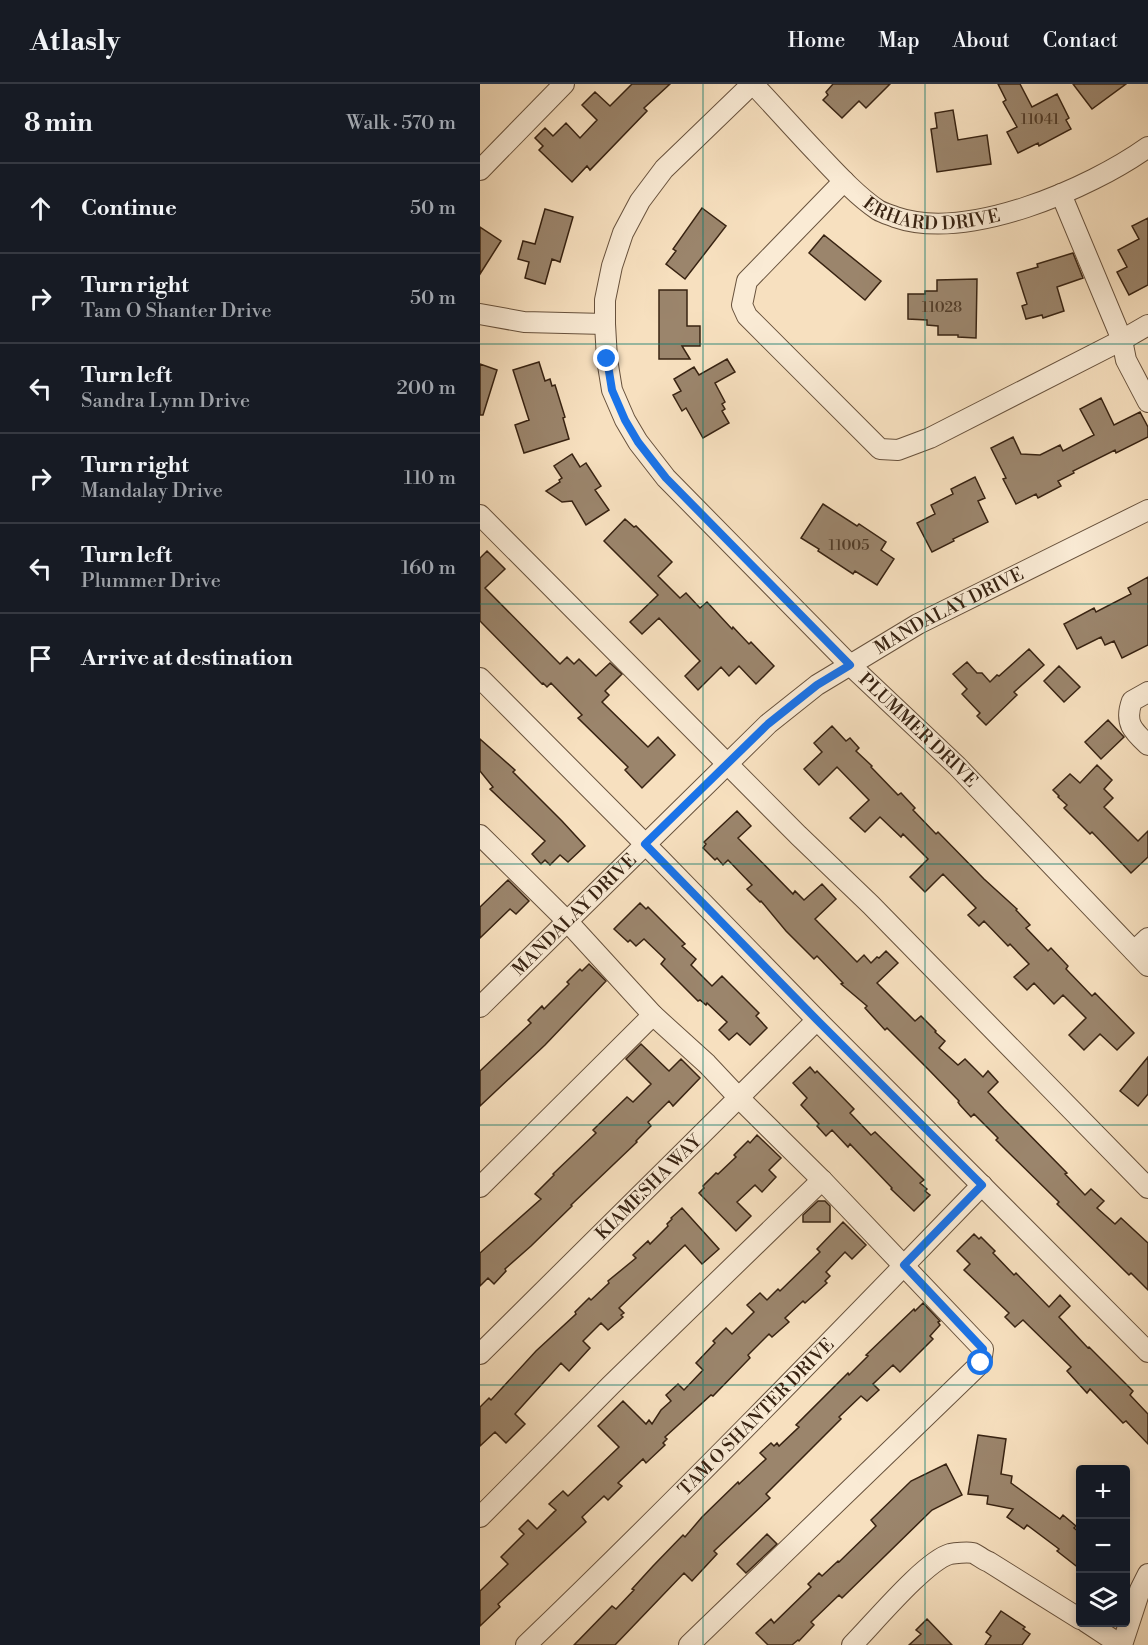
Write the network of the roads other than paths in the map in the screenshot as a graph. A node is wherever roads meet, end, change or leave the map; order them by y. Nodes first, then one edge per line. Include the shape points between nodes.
1 (564, 84) edge
2 (752, 84) edge
3 (1148, 147) edge
4 (480, 170) edge
5 (844, 181) junction
6 (1062, 194) junction
7 (480, 314) edge
8 (605, 324) junction
9 (1148, 325) edge
10 (1122, 340) junction
11 (1148, 402) edge
12 (1148, 510) edge
13 (480, 515) edge
14 (850, 665) junction
15 (480, 678) edge
16 (1148, 692) edge
17 (1148, 745) edge
18 (727, 764) junction
19 (481, 837) edge
20 (645, 844) junction
21 (567, 921) junction
22 (1141, 945) edge
23 (1148, 966) edge
24 (480, 1007) edge
25 (653, 1015) junction
26 (817, 1020) junction
27 (739, 1098) junction
28 (822, 1180) junction
29 (982, 1185) junction
30 (480, 1187) edge
31 (1148, 1188) edge
32 (904, 1265) junction
33 (1148, 1352) edge
34 (480, 1354) edge
35 (480, 1517) edge
36 (1148, 1574) edge
37 (1076, 1616) edge
38 (1093, 1627) edge
39 (526, 1645) edge
40 (689, 1645) edge
41 (852, 1645) edge
42 (1122, 1645) edge

1 - 4 street
2 - 5 street, ERHARD DRIVE
2 - 8 street, PLUMMER DRIVE via 664,170 640,201 623,232 612,266
3 - 6 street, ERHARD DRIVE
5 - 6 street, ERHARD DRIVE via 879,211 910,222 934,224 970,222
5 - 10 street via 747,281 742,305 747,316 879,449 898,450 930,438
6 - 10 street
7 - 8 street via 524,322
8 - 14 street, PLUMMER DRIVE via 612,390 638,442 666,478
9 - 10 street
10 - 11 street via 1126,360
12 - 14 street, MANDALAY DRIVE via 918,624
13 - 18 street
14 - 18 street, MANDALAY DRIVE via 817,685 768,724
14 - 22 street, PLUMMER DRIVE
15 - 20 street
16 - 17 street via 1132,701 1127,712 1133,730
18 - 20 street, MANDALAY DRIVE
18 - 31 street
19 - 21 street
20 - 21 street, MANDALAY DRIVE
20 - 26 street
21 - 24 street, MANDALAY DRIVE
21 - 25 street
22 - 23 street, PLUMMER DRIVE
25 - 27 street
25 - 30 street
26 - 27 street, KIAMESHA WAY
26 - 29 street
27 - 28 street
27 - 34 street, KIAMESHA WAY
28 - 32 street
28 - 35 street
29 - 32 street, TAM O SHANTER DRIVE
29 - 33 street
32 - 39 street, TAM O SHANTER DRIVE
32 - 40 street via 983,1349 981,1363
36 - 42 street
37 - 41 street via 973,1553 951,1553 919,1575
38 - 42 street

